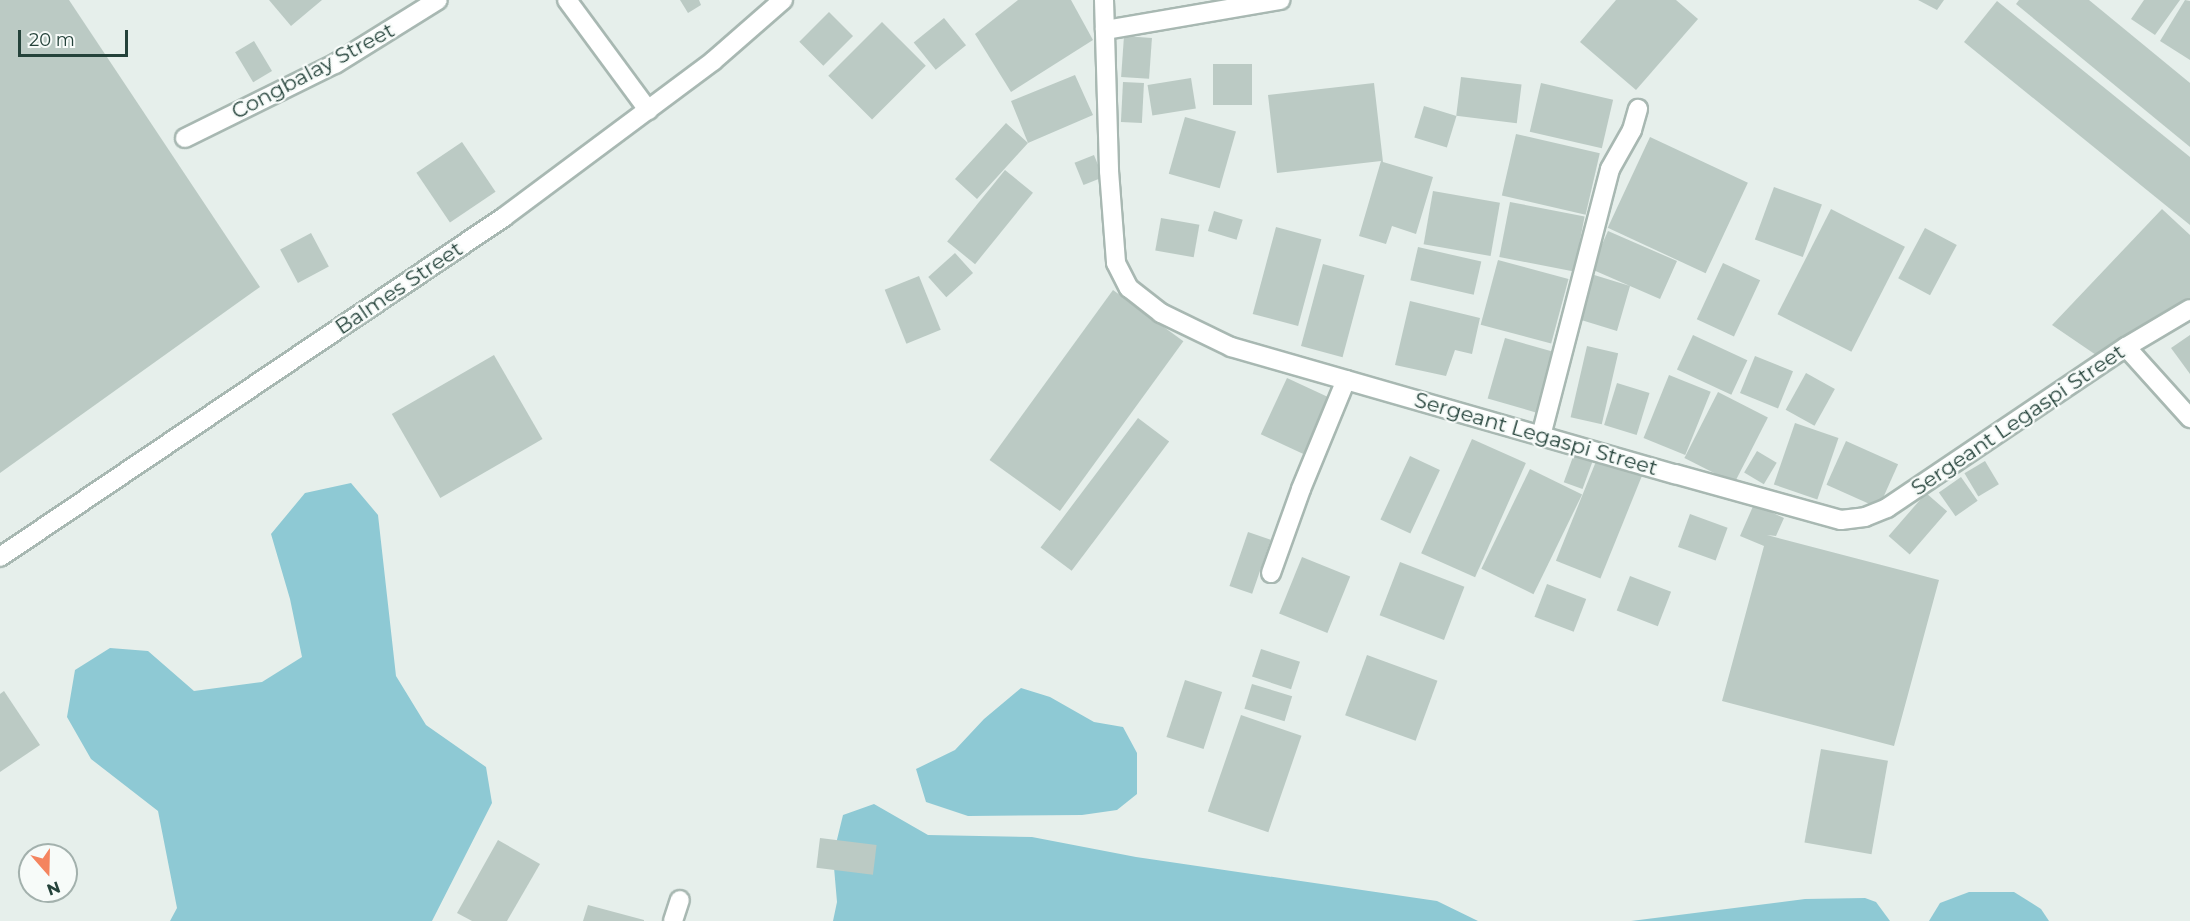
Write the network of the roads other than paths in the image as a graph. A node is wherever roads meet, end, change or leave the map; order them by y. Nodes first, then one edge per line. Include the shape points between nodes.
1 (438, 0) edge
2 (567, 0) edge
3 (783, 0) edge
4 (1104, 0) edge
5 (1280, 0) edge
6 (1105, 30) junction
7 (648, 110) junction
8 (1638, 110) dead end
9 (185, 138) dead end
10 (2190, 309) edge
11 (2126, 347) junction
12 (1346, 380) junction
13 (2190, 418) edge
14 (1541, 435) junction
15 (0, 557) edge
16 (1271, 573) dead end
17 (680, 900) dead end
18 (673, 921) edge

1 - 9 street, Congbalay Street via 335,64
2 - 7 street
3 - 7 street, Balmes Street via 713,61
4 - 6 street, Sergeant Legaspi Street
5 - 6 street
6 - 12 street, Sergeant Legaspi Street via 1108,171 1116,263 1129,288 1161,313 1231,347
7 - 15 street, Balmes Street via 504,217
8 - 14 street via 1632,130 1610,169
10 - 11 street, Sergeant Legaspi Street
11 - 13 street
11 - 14 street, Sergeant Legaspi Street via 1887,508 1865,517 1841,520
12 - 14 street, Sergeant Legaspi Street
12 - 16 street
17 - 18 street

